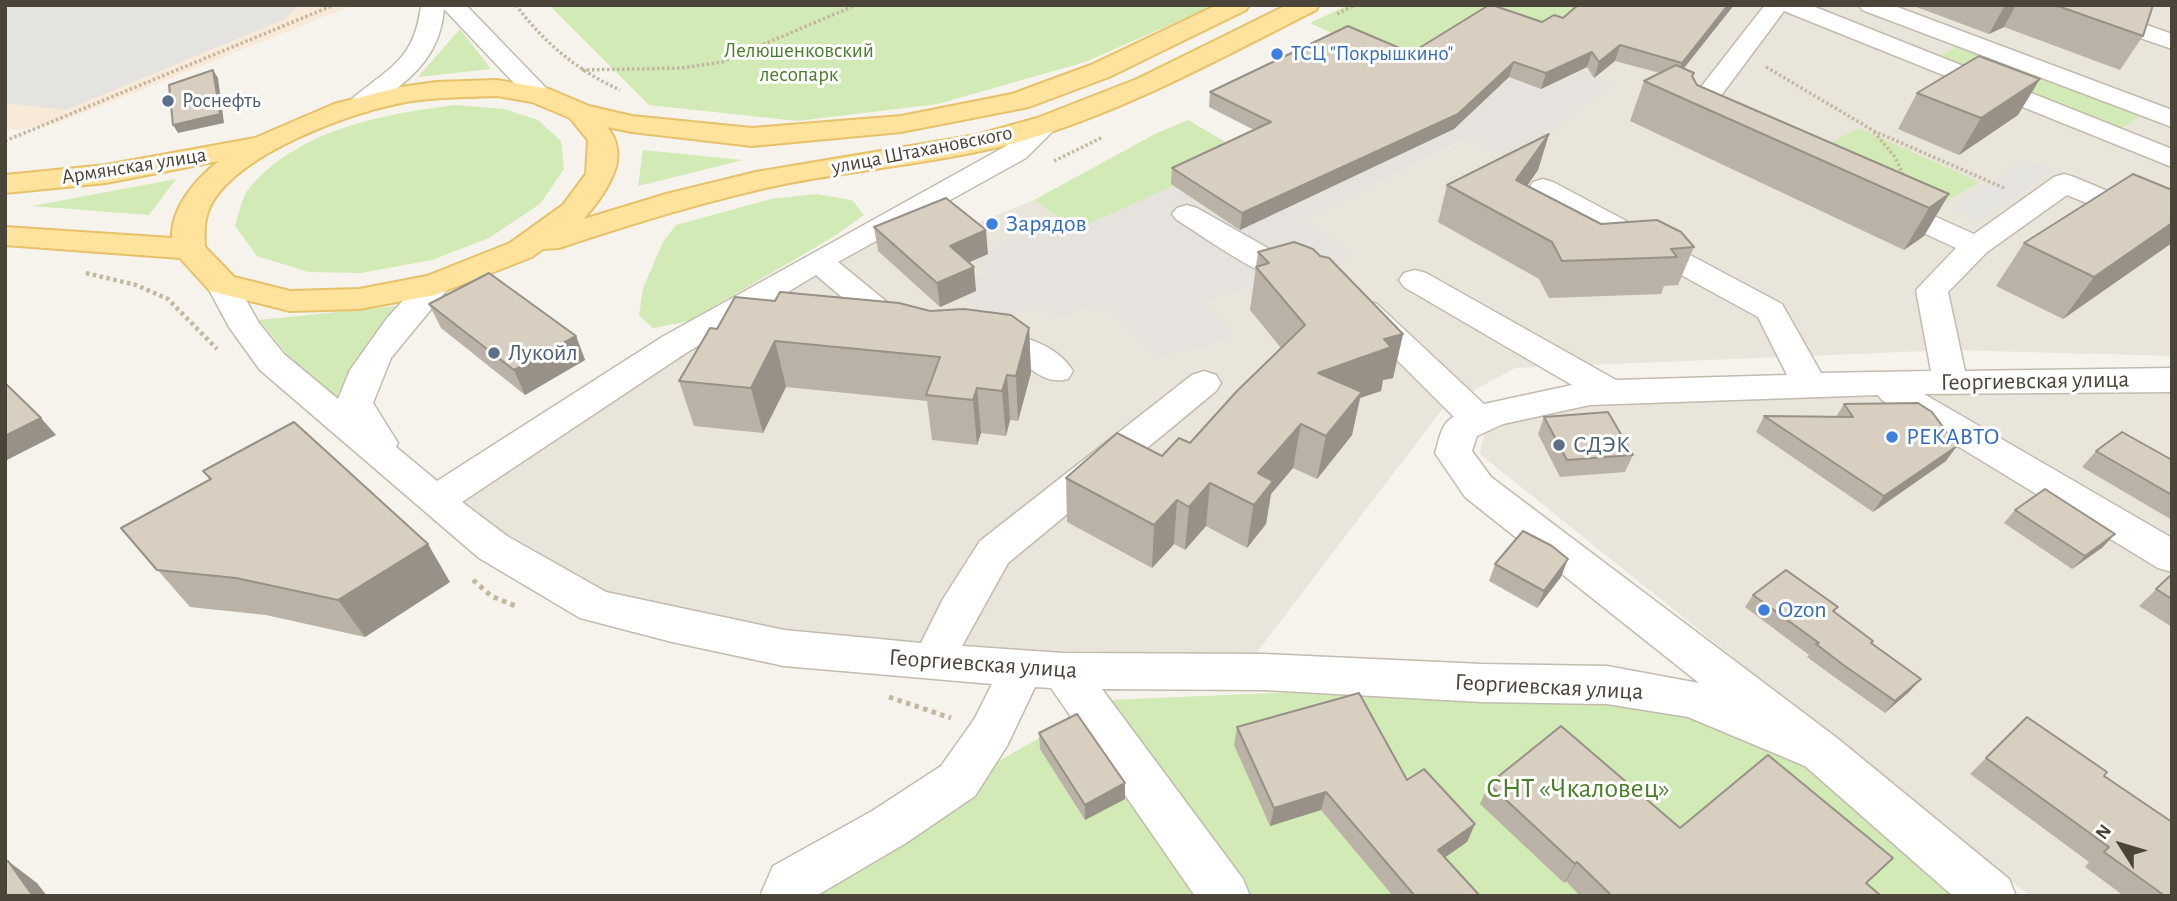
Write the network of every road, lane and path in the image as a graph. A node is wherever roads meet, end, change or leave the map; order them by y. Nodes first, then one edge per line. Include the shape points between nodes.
1 (334, 5) edge
2 (433, 5) edge
3 (453, 5) edge
4 (516, 5) edge
5 (856, 5) edge
6 (1237, 5) edge
7 (1307, 5) edge
8 (1777, 5) edge
9 (1788, 5) edge
10 (1870, 5) edge
11 (2068, 5) edge
12 (2172, 42) edge
13 (1741, 53) junction
14 (582, 70) junction
15 (629, 93) dead end
16 (539, 95) junction
17 (363, 103) junction
18 (580, 112) junction
19 (2172, 119) edge
20 (1046, 125) junction
21 (1874, 131) junction
22 (1730, 134) edge
23 (5, 141) edge
24 (262, 144) junction
25 (2172, 159) edge
26 (5, 184) edge
27 (1543, 188) dead end
28 (1857, 191) edge
29 (2038, 201) junction
30 (1187, 214) dead end
31 (1921, 220) junction
32 (2172, 229) edge
33 (5, 236) edge
34 (1976, 246) junction
35 (189, 249) junction
36 (521, 250) junction
37 (818, 261) junction
38 (1415, 280) dead end
39 (222, 284) junction
40 (435, 285) junction
41 (1056, 371) dead end
42 (2172, 380) edge
43 (1951, 382) junction
44 (1204, 383) dead end
45 (1878, 383) junction
46 (1810, 385) junction
47 (1609, 393) junction
48 (1479, 420) junction
49 (394, 464) junction
50 (435, 501) junction
51 (2172, 557) edge
52 (933, 662) junction
53 (1042, 670) junction
54 (1821, 752) junction
55 (785, 896) edge
56 (1225, 896) edge
57 (1991, 896) edge

1 - 23 path
2 - 17 street via 430,32 412,63
3 - 16 street
4 - 14 path via 524,18
5 - 14 path via 722,62 681,68
6 - 18 main road, улица Штахановского via 1100,71 1019,101 901,124 752,136 632,124
7 - 20 main road, улица Штахановского via 1127,93
8 - 13 street
9 - 25 street
10 - 19 street
11 - 12 street
13 - 21 path
13 - 22 street via 1692,116
14 - 15 path
16 - 17 main road, улица Штахановского via 497,88 440,89
16 - 18 main road, улица Штахановского
17 - 24 main road, улица Штахановского
18 - 36 main road via 602,139 601,174 574,212
20 - 36 main road, улица Штахановского via 913,156 757,181 650,208
20 - 37 street via 1016,152
21 - 29 path
21 - 31 path via 1895,157
24 - 26 main road, Армянская улица via 106,174
24 - 35 main road via 225,170 200,198 188,222
27 - 46 street via 1771,311
28 - 31 street
29 - 32 street via 2064,183
29 - 34 street
30 - 48 street via 1276,266 1361,306
31 - 34 street
33 - 35 main road
34 - 43 street via 1932,290
35 - 39 main road
36 - 40 main road
37 - 41 street via 898,329 917,339 1007,342
37 - 50 street via 674,345
38 - 47 street
39 - 40 main road via 290,301 359,299
39 - 49 street via 244,327 272,362
40 - 49 street via 387,340 360,383 355,403
42 - 43 street, Георгиевская улица
43 - 45 street, Георгиевская улица
44 - 52 street via 993,552
45 - 46 street, Георгиевская улица
45 - 51 street
46 - 47 street, Георгиевская улица
47 - 48 street, Георгиевская улица via 1590,393
48 - 54 street, Георгиевская улица via 1461,428 1453,453 1478,487
49 - 50 street, Георгиевская улица
50 - 52 street, Георгиевская улица via 493,547 595,606 784,648
52 - 53 street, Георгиевская улица
53 - 54 street, Георгиевская улица via 1264,672 1607,685 1692,699
53 - 55 street via 958,781 791,883
53 - 56 street
54 - 57 street

